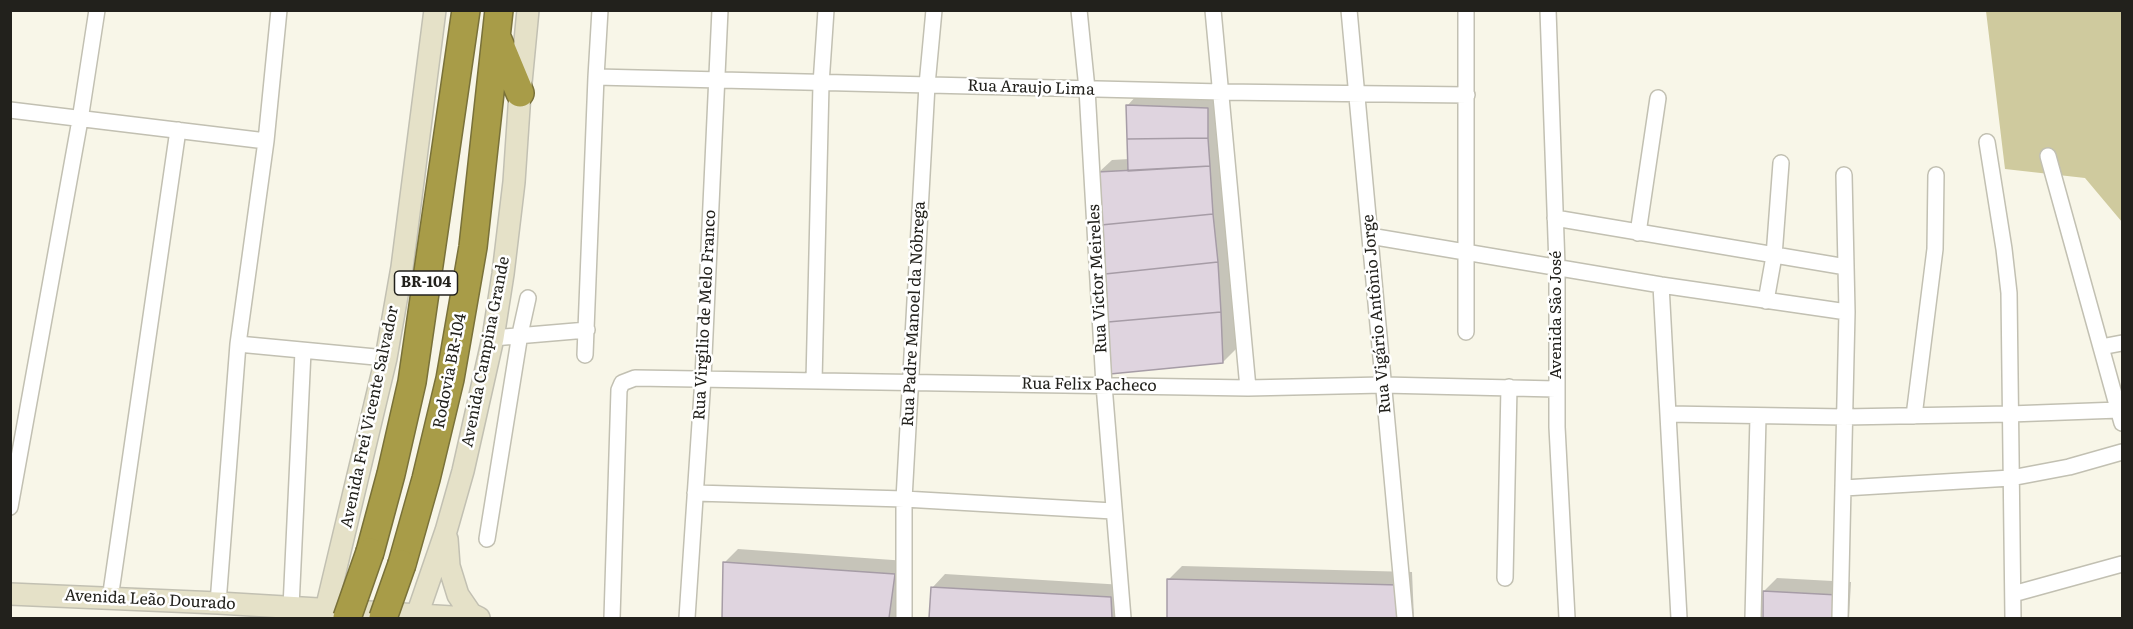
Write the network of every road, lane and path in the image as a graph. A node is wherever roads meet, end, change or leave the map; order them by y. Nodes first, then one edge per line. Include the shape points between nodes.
1 (97, 10) edge
2 (279, 10) edge
3 (435, 10) edge
4 (528, 10) edge
5 (600, 10) edge
6 (720, 10) edge
7 (826, 10) edge
8 (934, 10) edge
9 (1078, 10) edge
10 (1213, 10) edge
11 (1349, 10) edge
12 (1466, 10) edge
13 (1548, 10) edge
14 (464, 16) edge
15 (498, 23) edge
16 (596, 77) junction
17 (716, 81) junction
18 (821, 84) junction
19 (927, 85) junction
20 (1087, 89) junction
21 (520, 93) junction
22 (1222, 93) junction
23 (1356, 94) junction
24 (1467, 95) junction
25 (1658, 98) dead end
26 (10, 110) edge
27 (80, 120) junction
28 (178, 130) junction
29 (266, 141) junction
30 (1987, 142) dead end
31 (2048, 156) dead end
32 (1781, 163) dead end
33 (1844, 175) dead end
34 (1936, 175) dead end
35 (1555, 218) junction
36 (1638, 233) junction
37 (1370, 236) junction
38 (1467, 251) junction
39 (1774, 255) junction
40 (1557, 266) junction
41 (1846, 267) junction
42 (1661, 285) junction
43 (528, 298) dead end
44 (1766, 301) junction
45 (1847, 312) junction
46 (587, 330) junction
47 (1466, 332) dead end
48 (520, 334) junction
49 (493, 338) junction
50 (2122, 343) edge
51 (238, 344) junction
52 (2101, 347) junction
53 (303, 351) junction
54 (585, 355) dead end
55 (386, 358) junction
56 (703, 378) junction
57 (814, 381) junction
58 (911, 384) junction
59 (1104, 385) junction
60 (1383, 385) junction
61 (1509, 387) junction
62 (1248, 388) junction
63 (1556, 389) junction
64 (1668, 414) junction
65 (2010, 414) junction
66 (1914, 416) junction
67 (1758, 417) junction
68 (1844, 417) junction
69 (2121, 417) edge
70 (2122, 452) edge
71 (2012, 478) junction
72 (1844, 488) junction
73 (695, 493) junction
74 (904, 499) junction
75 (10, 507) edge
76 (1113, 512) junction
77 (446, 531) junction
78 (487, 539) dead end
79 (2122, 564) edge
80 (1505, 578) dead end
81 (10, 594) edge
82 (2013, 594) junction
83 (110, 599) junction
84 (218, 603) junction
85 (291, 606) junction
86 (332, 615) edge
87 (417, 617) edge
88 (382, 618) edge
89 (470, 618) edge
90 (479, 618) edge
91 (612, 618) edge
92 (687, 618) edge
93 (904, 618) edge
94 (1123, 618) edge
95 (1405, 618) edge
96 (1567, 618) edge
97 (1679, 618) edge
98 (1754, 618) edge
99 (1840, 618) edge
100 (2013, 618) edge

1 - 27 street
2 - 29 street
3 - 55 main road, Avenida Frei Vicente Salvador via 402,267
4 - 21 main road, Avenida Campina Grande
5 - 16 street
6 - 17 street, Rua Virgilio de Melo Franco
7 - 18 street
8 - 19 street, Rua Padre Manoel da Nóbrega
9 - 20 street, Rua Victor Meireles
10 - 22 street
11 - 23 street, Rua Vigário Antônio Jorge
12 - 24 street
13 - 35 street, Avenida São José
14 - 86 highway, BR-104, bridge via 412,382 370,552
15 - 21 highway
15 - 88 highway, Rodovia BR-104 / BR-104, bridge via 473,247 450,379 402,564
16 - 17 street, Rua Araujo Lima
16 - 46 street
17 - 18 street, Rua Araujo Lima
17 - 56 street, Rua Virgilio de Melo Franco
18 - 19 street, Rua Araujo Lima
18 - 57 street
19 - 20 street, Rua Araujo Lima
19 - 58 street, Rua Padre Manoel da Nóbrega
20 - 22 street, Rua Araujo Lima
20 - 59 street, Rua Victor Meireles
21 - 49 main road, Avenida Campina Grande via 514,183
22 - 23 street, Rua Araujo Lima
22 - 62 street
23 - 24 street, Rua Araujo Lima
23 - 37 street, Rua Vigário Antônio Jorge
24 - 38 street
25 - 36 street
26 - 27 street
27 - 28 street
27 - 75 street
28 - 29 street
28 - 83 street
29 - 51 street
30 - 65 street via 2008,293
31 - 52 street
32 - 39 street
33 - 41 street
34 - 66 street via 1935,249
35 - 36 street
35 - 40 street, Avenida São José
36 - 39 street
37 - 38 street
37 - 60 street, Rua Vigário Antônio Jorge
38 - 40 street
38 - 47 street
39 - 41 street
39 - 44 street
40 - 42 street
40 - 63 street, Avenida São José
41 - 45 street
42 - 44 street
42 - 64 street
43 - 48 street
44 - 45 street
45 - 68 street
46 - 48 street
46 - 54 street
48 - 49 street
48 - 78 street
49 - 77 main road, Avenida Campina Grande
50 - 52 street
51 - 53 street
51 - 84 street
52 - 69 street
53 - 55 street
53 - 85 street
55 - 86 main road, Avenida Frei Vicente Salvador
56 - 57 street, Rua Felix Pacheco
56 - 73 street, Rua Virgilio de Melo Franco
56 - 91 street, Rua Felix Pacheco via 635,378 619,390
57 - 58 street, Rua Felix Pacheco
58 - 59 street, Rua Felix Pacheco
58 - 74 street, Rua Padre Manoel da Nóbrega
59 - 62 street, Rua Felix Pacheco
59 - 76 street, Rua Victor Meireles
60 - 61 street, Rua Felix Pacheco
60 - 62 street, Rua Felix Pacheco
60 - 95 street, Rua Vigário Antônio Jorge
61 - 63 street, Rua Felix Pacheco
61 - 80 street
63 - 96 street, Avenida São José
64 - 67 street
64 - 97 street
65 - 66 street
65 - 69 street
65 - 71 street
66 - 68 street
67 - 68 street
67 - 98 street
68 - 72 street
70 - 71 street
71 - 72 street
71 - 82 street
72 - 99 street
73 - 74 street
73 - 92 street, Rua Virgilio de Melo Franco
74 - 76 street
74 - 93 street, Rua Padre Manoel da Nóbrega
76 - 94 street, Rua Victor Meireles
77 - 87 main road, Avenida Campina Grande
77 - 90 main road via 453,583 466,608
79 - 82 street
81 - 83 main road, Avenida Leão Dourado
82 - 100 street
83 - 84 main road, Avenida Leão Dourado
84 - 85 main road, Avenida Leão Dourado
85 - 86 main road, Avenida Leão Dourado
86 - 87 main road, Avenida Leão Dourado
87 - 89 main road, Avenida Leão Dourado

